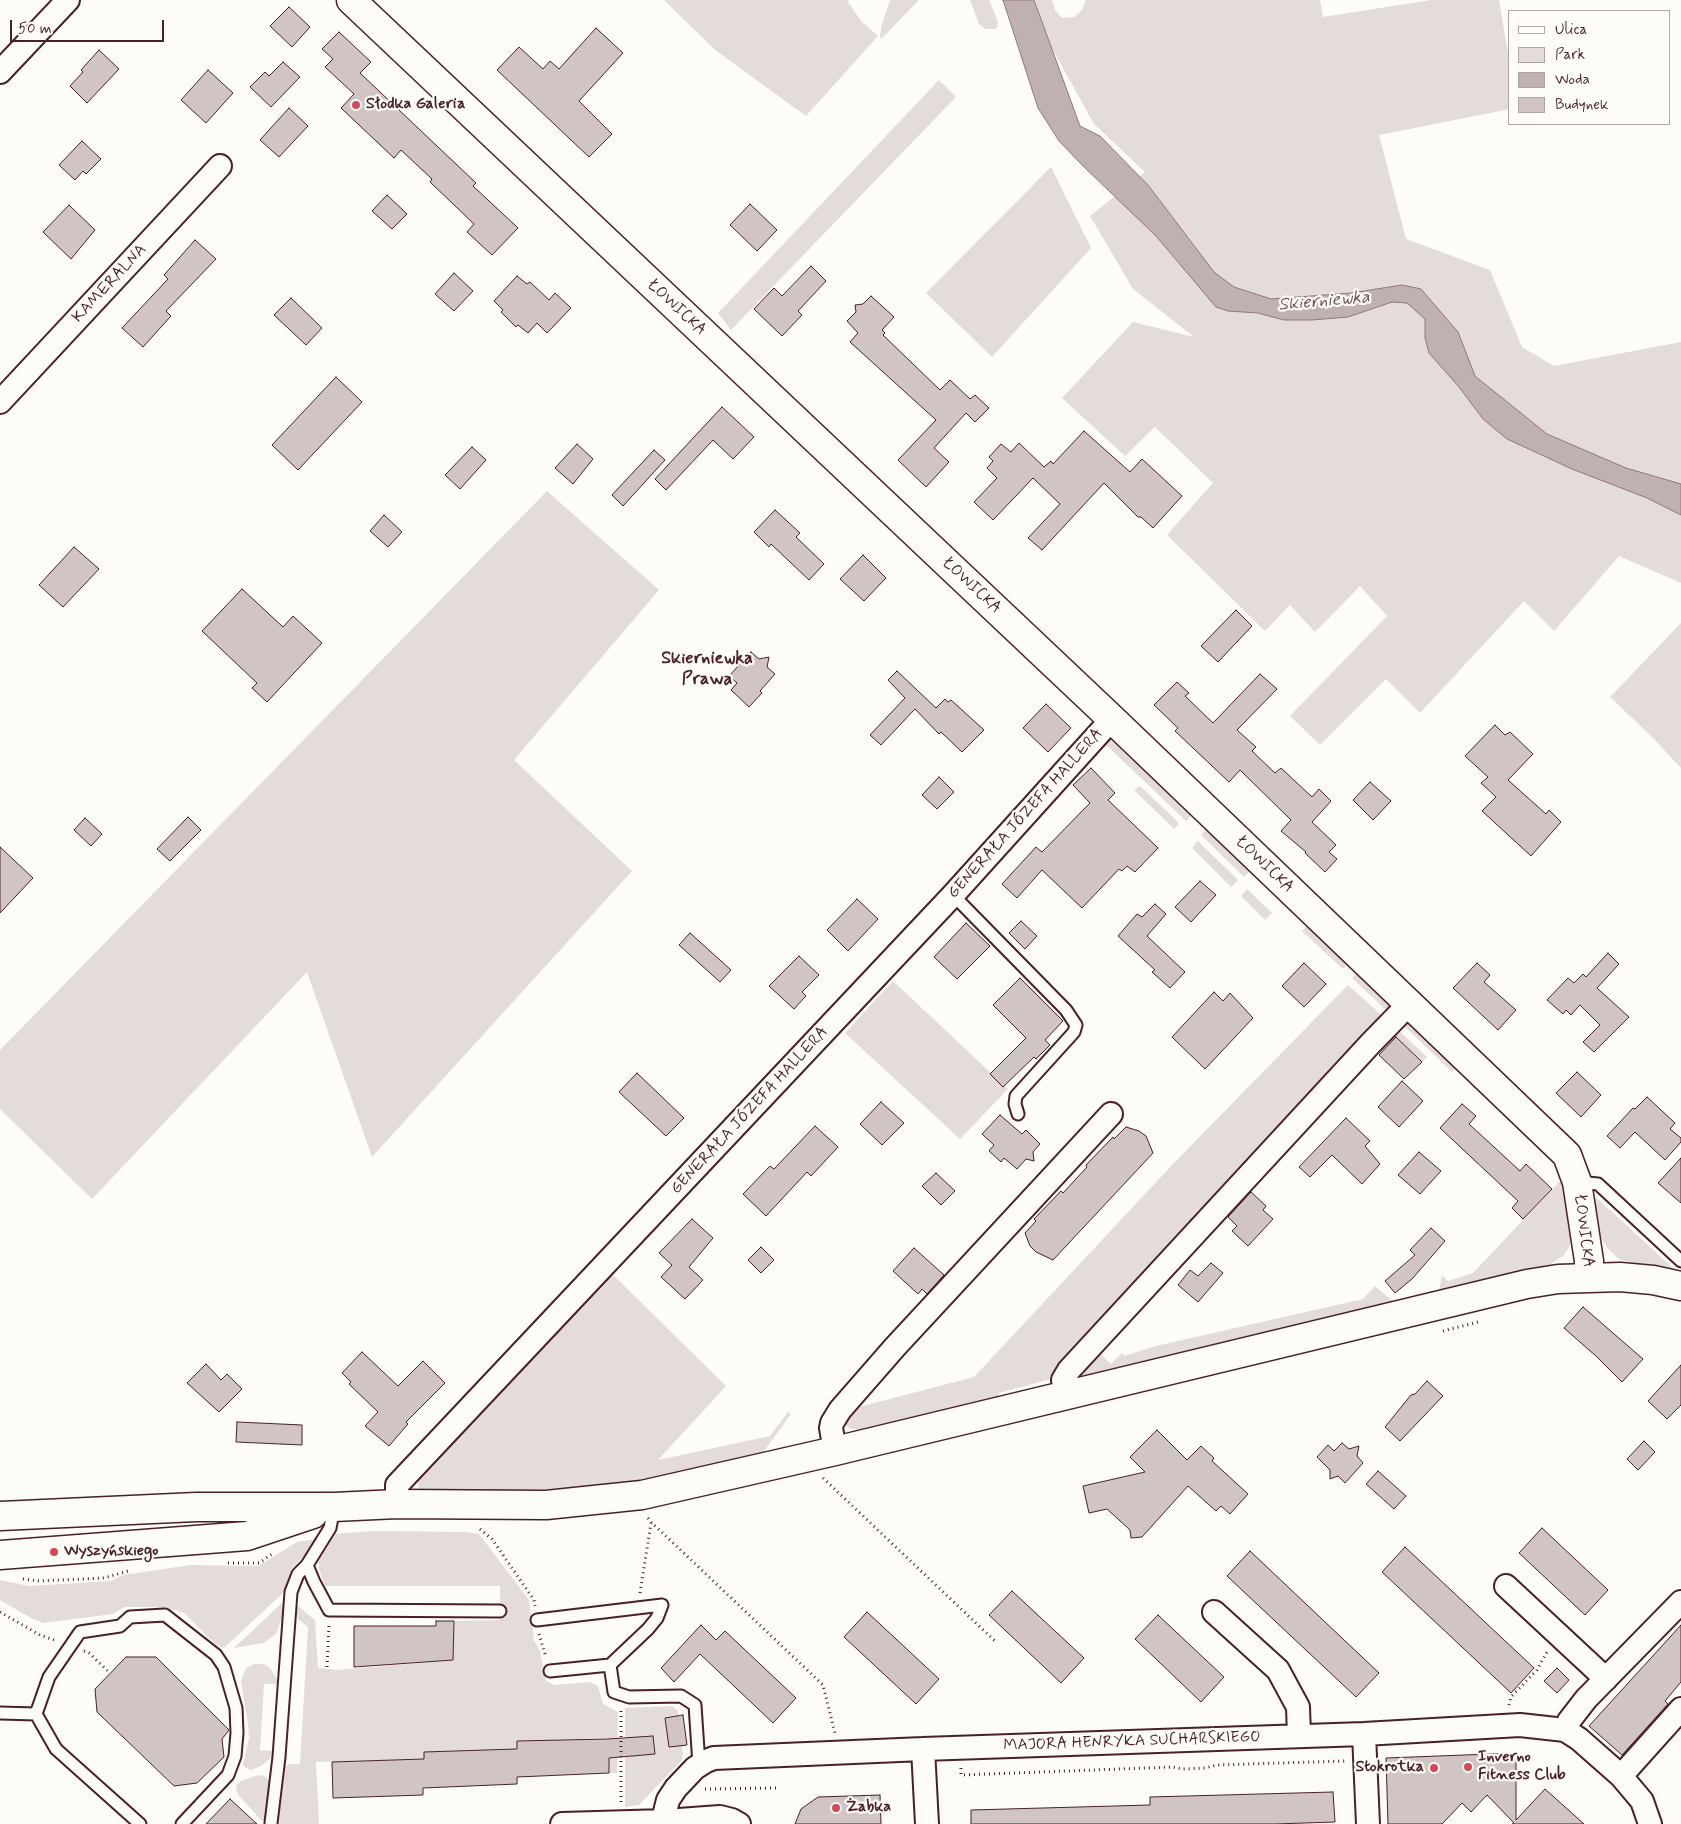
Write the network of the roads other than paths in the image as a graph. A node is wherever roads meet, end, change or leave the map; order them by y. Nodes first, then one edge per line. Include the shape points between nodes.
1 (68, 0) edge
2 (351, 0) edge
3 (0, 72) edge
4 (220, 166) dead end
5 (0, 402) edge
6 (1112, 719) junction
7 (953, 895) junction
8 (1409, 1004) junction
9 (1018, 1114) dead end
10 (1111, 1114) dead end
11 (1577, 1182) junction
12 (1681, 1261) edge
13 (1589, 1277) junction
14 (1681, 1286) edge
15 (1066, 1395) junction
16 (825, 1453) junction
17 (397, 1504) junction
18 (334, 1507) junction
19 (0, 1516) edge
20 (0, 1555) edge
21 (307, 1564) junction
22 (1506, 1586) dead end
23 (1681, 1602) edge
24 (500, 1611) dead end
25 (1214, 1612) dead end
26 (537, 1620) dead end
27 (610, 1665) junction
28 (550, 1671) dead end
29 (1606, 1679) junction
30 (1681, 1709) edge
31 (0, 1713) edge
32 (36, 1714) junction
33 (1566, 1730) junction
34 (1364, 1734) junction
35 (1299, 1736) junction
36 (924, 1748) junction
37 (699, 1765) junction
38 (1621, 1776) junction
39 (665, 1821) junction
40 (271, 1823) edge
41 (140, 1824) edge
42 (182, 1824) edge
43 (562, 1824) edge
44 (739, 1824) edge
45 (927, 1824) edge
46 (1368, 1824) edge
47 (1650, 1824) edge

1 - 3 street
2 - 6 main road, ŁOWICKA
4 - 5 street, KAMERALNA
6 - 7 street, GENERAŁA JÓZEFA HALLERA
6 - 8 main road, ŁOWICKA
7 - 9 lane via 1066,1010 1076,1025 1074,1032 1016,1096
7 - 17 street, GENERAŁA JÓZEFA HALLERA via 398,1485
8 - 11 main road, ŁOWICKA via 1567,1155
8 - 15 street via 1069,1370 1063,1380
10 - 16 street via 840,1410 832,1423
11 - 12 lane, ŁOWICKA via 1598,1184
11 - 13 main road, ŁOWICKA
13 - 14 main road, ŁOWICKA via 1653,1280
13 - 15 main road via 1528,1284
15 - 16 main road
16 - 17 main road via 642,1495 546,1505
17 - 18 main road
18 - 19 main road via 196,1507
18 - 20 main road via 247,1536
18 - 21 lane via 330,1528
21 - 24 lane via 329,1610
21 - 40 lane via 298,1574 291,1592
22 - 29 street
23 - 29 street
25 - 35 street via 1278,1670 1298,1707
26 - 27 lane via 662,1605 648,1629
27 - 28 lane
27 - 37 lane via 614,1692 629,1697 681,1696 695,1705
29 - 33 street via 1577,1709
30 - 38 street
31 - 32 lane
32 - 41 lane via 56,1749
32 - 42 lane via 49,1677 80,1632 120,1626 130,1617 165,1615 216,1655 224,1667 236,1708 235,1756 228,1775
33 - 34 street, MAJORA HENRYKA SUCHARSKIEGO via 1520,1725
33 - 38 street
34 - 35 street, MAJORA HENRYKA SUCHARSKIEGO
34 - 46 street
35 - 36 street, MAJORA HENRYKA SUCHARSKIEGO
36 - 37 street, MAJORA HENRYKA SUCHARSKIEGO via 714,1758
36 - 45 street
37 - 39 street, MAJORA HENRYKA SUCHARSKIEGO via 668,1800
38 - 47 street via 1642,1801
39 - 43 street
39 - 44 street via 720,1818

